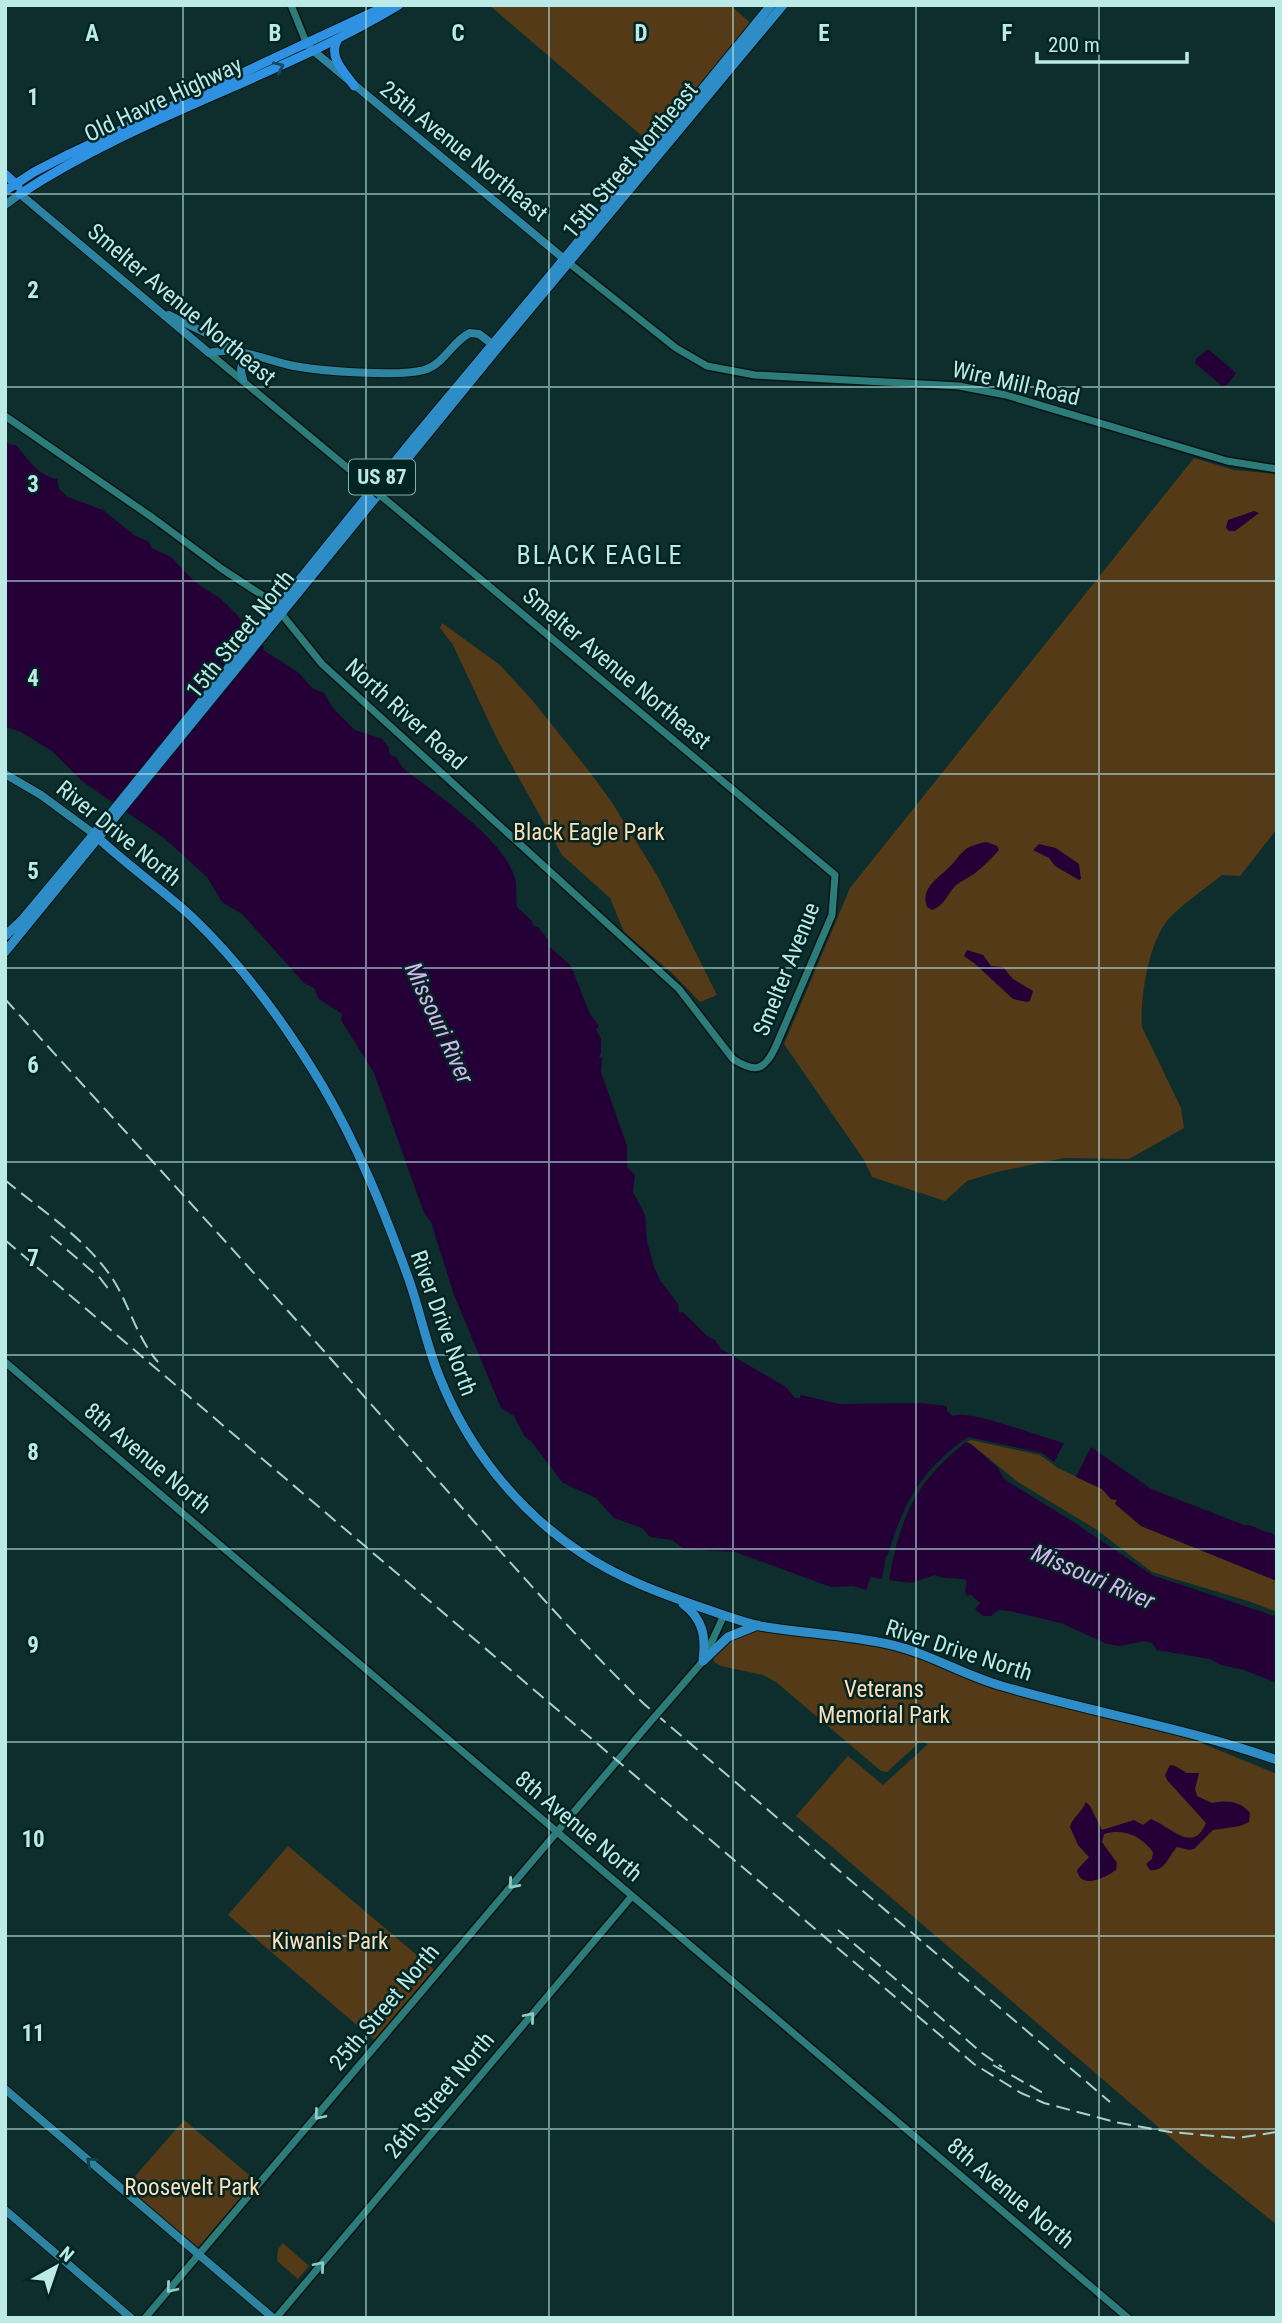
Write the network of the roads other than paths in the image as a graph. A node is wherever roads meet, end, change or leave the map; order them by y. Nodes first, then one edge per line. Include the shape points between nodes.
1 (291, 5) edge
2 (388, 5) edge
3 (399, 5) edge
4 (771, 5) edge
5 (783, 5) edge
6 (339, 38) junction
7 (306, 42) junction
8 (313, 51) junction
9 (355, 86) junction
10 (5, 174) edge
11 (17, 183) junction
12 (6, 189) edge
13 (20, 194) junction
14 (5, 205) edge
15 (567, 261) junction
16 (151, 305) junction
17 (502, 338) joint
18 (495, 346) junction
19 (232, 350) junction
20 (209, 353) junction
21 (250, 355) junction
22 (699, 362) joint
23 (243, 379) junction
24 (5, 416) edge
25 (1277, 469) edge
26 (280, 610) junction
27 (5, 774) edge
28 (96, 837) junction
29 (835, 875) joint
30 (8, 934) edge
31 (5, 952) edge
32 (755, 1069) joint
33 (5, 1362) edge
34 (676, 1598) junction
35 (723, 1615) junction
36 (758, 1625) junction
37 (703, 1661) junction
38 (1277, 1760) edge
39 (557, 1832) junction
40 (632, 1896) junction
41 (5, 2089) edge
42 (5, 2210) edge
43 (199, 2255) junction
44 (131, 2318) edge
45 (145, 2318) edge
46 (275, 2318) edge
47 (1128, 2318) edge

1 - 7 street, 25th Avenue Northeast
2 - 7 highway, Old Havre Highway
3 - 6 highway, Old Havre Highway
4 - 15 main road, 15th Street Northeast / US 87
5 - 15 main road, 15th Street Northeast / US 87
6 - 8 highway, Old Havre Highway
6 - 9 highway via 334,54
7 - 8 main road, 25th Avenue Northeast
7 - 11 highway, Old Havre Highway
8 - 9 main road, 25th Avenue Northeast
13 -> 8 highway, Old Havre Highway via 72,162
9 - 15 main road, 25th Avenue Northeast
10 - 11 highway
11 - 12 highway, Old Havre Highway
11 - 13 highway
12 - 13 highway, Smelter Avenue Northeast
13 - 14 main road
13 - 16 main road, Smelter Avenue Northeast
15 - 17 main road, 15th Street Northeast / US 87
15 - 22 street, 25th Avenue Northeast
16 - 19 main road
16 - 20 main road, Smelter Avenue Northeast
17 - 18 main road, 15th Street North / US 87
18 - 21 main road via 470,333 434,365 404,372 330,370
18 - 26 main road, 15th Street North / US 87
19 - 20 main road
19 - 21 main road
20 - 23 street, Smelter Avenue Northeast
21 - 23 main road via 239,370
22 - 25 street, Wire Mill Road via 755,375 959,386 1006,395 1227,461
23 - 29 street, Smelter Avenue Northeast, bridge
24 - 26 street, North River Road
26 - 28 main road, 15th Street North / US 87
26 - 32 street, North River Road via 322,664 679,989 733,1059
27 - 28 main road, River Drive North
28 - 30 main road, 15th Street North / US 87
28 - 31 main road, 15th Street North / US 87
28 - 34 main road, River Drive North via 190,915 229,956 322,1085 378,1197 448,1398 488,1464 526,1508 583,1555
29 - 32 street, Smelter Avenue via 832,915 769,1060
33 - 39 street, 8th Avenue North
34 - 35 main road, River Drive North
34 - 37 main road via 699,1620 705,1643
35 - 36 main road, River Drive North
35 - 37 street
36 - 37 main road via 728,1637
36 - 38 main road, River Drive North via 910,1650 997,1685 1199,1735
37 - 39 street, 25th Street North, bridge
39 - 40 street, 8th Avenue North
39 -> 43 street, 25th Street North
46 -> 40 street, 26th Street North
40 - 47 street, 8th Avenue North
43 -> 41 main road
42 - 44 main road
43 -> 45 street, 25th Street North
43 - 46 main road

